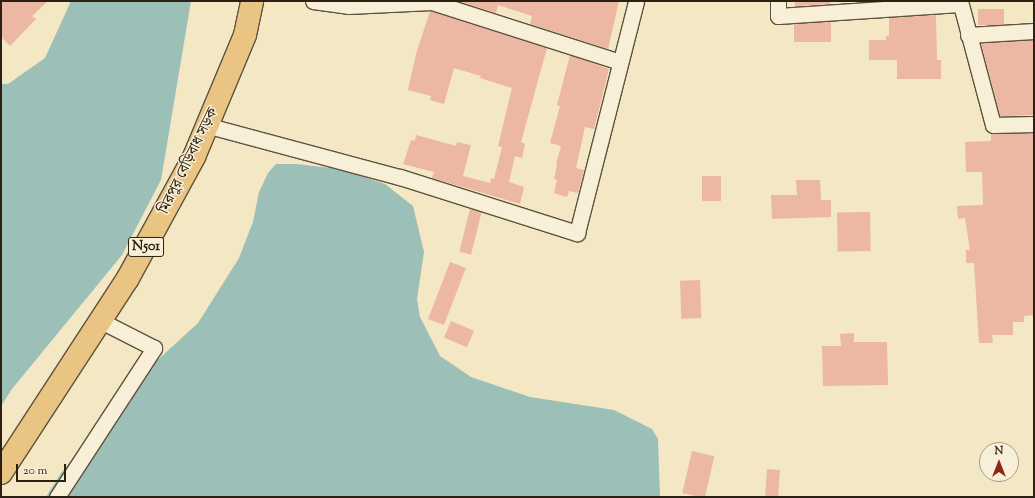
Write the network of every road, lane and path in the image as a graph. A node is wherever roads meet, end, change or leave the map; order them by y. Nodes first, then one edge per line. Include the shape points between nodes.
1 (252, 1) edge
2 (312, 1) edge
3 (636, 1) edge
4 (778, 1) edge
5 (960, 3) edge
6 (1034, 31) edge
7 (968, 35) junction
8 (620, 62) junction
9 (1034, 124) edge
10 (209, 126) junction
11 (101, 321) junction
12 (1, 473) edge
13 (57, 497) edge

1 - 10 highway, মিরপুর বেড়িবাধ সড়ক / N501 via 245,35
2 - 8 street via 348,6 432,2
3 - 8 street
4 - 5 street via 778,16
5 - 7 street
6 - 7 street
7 - 9 street via 993,125
8 - 10 street via 577,233 400,177
10 - 11 highway, মিরপুর বেড়িবাধ সড়ক / N501 via 128,278
11 - 12 highway, মিরপুর বেড়িবাধ সড়ক / N501
11 - 13 street via 154,348

